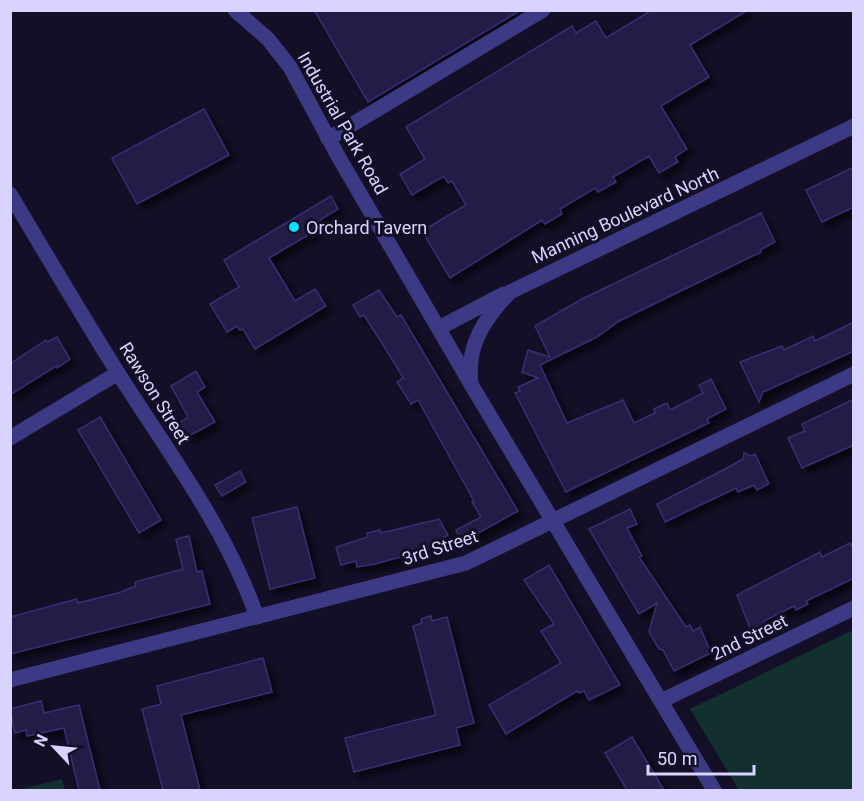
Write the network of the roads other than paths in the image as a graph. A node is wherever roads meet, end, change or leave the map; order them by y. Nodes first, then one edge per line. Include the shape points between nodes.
1 (235, 10) edge
2 (543, 10) edge
3 (854, 126) edge
4 (328, 139) junction
5 (10, 194) edge
6 (510, 292) junction
7 (439, 328) junction
8 (118, 373) junction
9 (854, 374) edge
10 (472, 386) junction
11 (10, 438) edge
12 (554, 521) junction
13 (854, 608) edge
14 (257, 617) junction
15 (10, 680) edge
16 (661, 701) junction
17 (714, 790) edge

1 - 4 street, Industrial Park Road via 284,58
2 - 4 street
3 - 6 street, Manning Boulevard North
4 - 7 street, Industrial Park Road
5 - 8 street, Rawson Street
6 - 7 street
6 - 10 street, Manning Boulevard North via 477,334 472,348
7 - 10 street
8 - 11 street
8 - 14 street, Rawson Street via 210,516 238,569
9 - 12 street, 3rd Street
10 - 12 street
12 - 14 street, 3rd Street via 451,568
12 - 16 street
13 - 16 street, 2nd Street
14 - 15 street, 3rd Street
16 - 17 street

